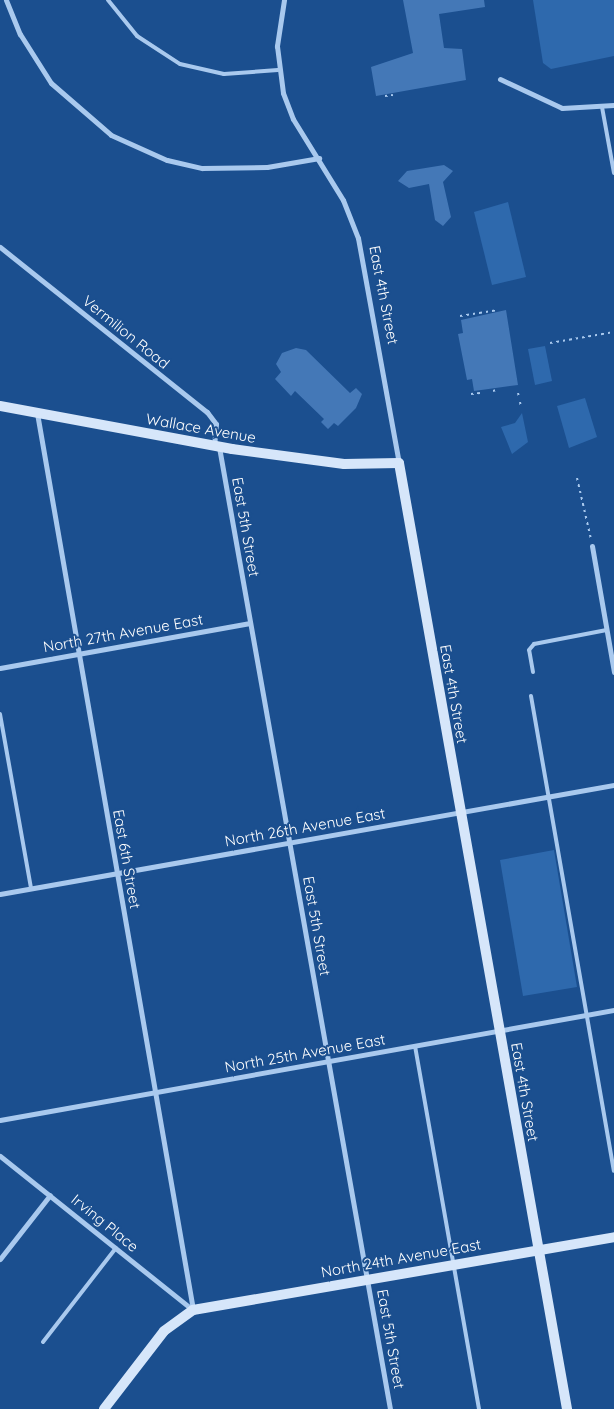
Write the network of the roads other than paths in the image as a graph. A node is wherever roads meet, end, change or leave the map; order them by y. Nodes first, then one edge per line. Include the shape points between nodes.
1 (6, 0) edge
2 (108, 0) edge
3 (284, 0) edge
4 (278, 70) junction
5 (500, 79) dead end
6 (614, 105) edge
7 (602, 108) junction
8 (319, 158) junction
9 (614, 173) edge
10 (0, 247) edge
11 (0, 406) edge
12 (37, 413) junction
13 (217, 447) junction
14 (399, 463) junction
15 (592, 546) road end
16 (250, 623) junction
17 (607, 630) junction
18 (78, 654) junction
19 (0, 668) edge
20 (533, 672) dead end
21 (614, 672) edge
22 (532, 696) dead end
23 (0, 714) edge
24 (614, 785) edge
25 (548, 797) junction
26 (459, 812) junction
27 (290, 843) junction
28 (117, 873) junction
29 (31, 888) junction
30 (0, 894) edge
31 (614, 1010) edge
32 (586, 1016) junction
33 (499, 1030) junction
34 (415, 1046) junction
35 (328, 1061) junction
36 (156, 1092) junction
37 (0, 1120) edge
38 (0, 1156) edge
39 (614, 1171) edge
40 (50, 1195) junction
41 (614, 1237) edge
42 (116, 1248) junction
43 (539, 1250) junction
44 (0, 1259) edge
45 (453, 1264) junction
46 (367, 1279) junction
47 (193, 1310) junction
48 (43, 1342) dead end
49 (104, 1409) edge
50 (390, 1409) edge
51 (479, 1409) edge
52 (567, 1409) edge

1 - 8 street via 20,34 51,83 110,135 167,160 202,168 267,167
2 - 4 lane via 137,36 180,64 224,74
3 - 4 street, East 4th Street
4 - 8 street, East 4th Street via 293,119
5 - 7 street via 562,108
6 - 7 street
7 - 9 lane
8 - 14 street, East 4th Street via 358,238
10 - 13 street, Vermilion Road via 207,412 216,424
11 - 12 main road, Wallace Avenue
12 - 13 main road, Wallace Avenue
12 - 18 street, East 6th Street
13 - 14 main road, Wallace Avenue via 344,464
13 - 16 street, East 5th Street
14 - 26 main road, East 4th Street
15 - 17 street
16 - 18 street, North 27th Avenue East
16 - 27 street, East 5th Street
17 - 20 lane via 534,644 529,650
17 - 21 street
18 - 19 street, North 27th Avenue East
18 - 28 street, East 6th Street
22 - 25 lane
23 - 29 lane
24 - 25 street, North 26th Avenue East
25 - 26 street, North 26th Avenue East
25 - 32 lane
26 - 27 street, North 26th Avenue East
26 - 33 main road, East 4th Street
27 - 28 street, North 26th Avenue East
27 - 35 street, East 5th Street
28 - 29 street, North 26th Avenue East
28 - 36 street, East 6th Street
29 - 30 street, North 26th Avenue East
31 - 32 street, North 25th Avenue East
32 - 33 street, North 25th Avenue East
32 - 39 lane
33 - 34 street, North 25th Avenue East
33 - 43 main road, East 4th Street
34 - 35 street, North 25th Avenue East
34 - 45 lane
35 - 36 street, North 25th Avenue East
35 - 46 street, East 5th Street
36 - 37 street, North 25th Avenue East
36 - 47 street, East 6th Street
38 - 40 street, Irving Place
40 - 42 street, Irving Place
40 - 44 street
41 - 43 main road, North 24th Avenue East
42 - 47 street, Irving Place
42 - 48 lane
43 - 45 main road, North 24th Avenue East
43 - 52 main road, East 4th Street
45 - 46 main road, North 24th Avenue East
45 - 51 lane
46 - 47 main road, North 24th Avenue East
46 - 50 street, East 5th Street
47 - 49 main road via 164,1331

